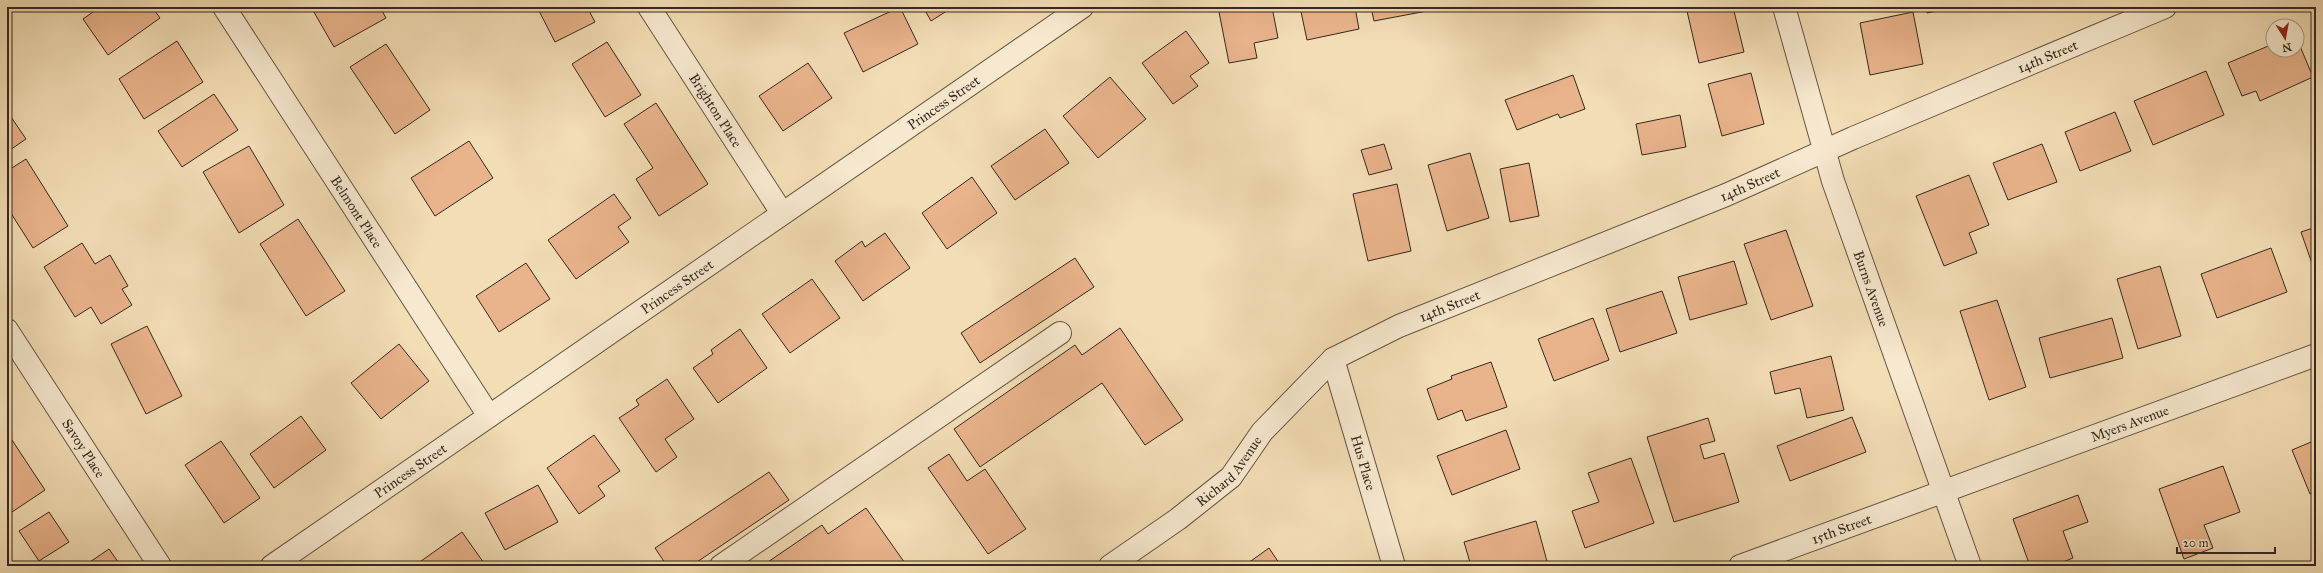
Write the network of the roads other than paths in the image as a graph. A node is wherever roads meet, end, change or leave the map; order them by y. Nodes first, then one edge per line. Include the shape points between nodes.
1 (224, 7) edge
2 (649, 7) edge
3 (1784, 7) edge
4 (2165, 7) edge
5 (1078, 8) edge
6 (1825, 150) junction
7 (782, 213) junction
8 (7, 330) edge
9 (1060, 333) dead end
10 (2316, 355) edge
11 (1333, 359) junction
12 (489, 416) junction
13 (1942, 490) junction
14 (160, 566) edge
15 (272, 566) edge
16 (721, 566) edge
17 (1110, 566) edge
18 (1394, 566) edge
19 (1740, 566) edge
20 (1970, 566) edge

1 - 12 street, Belmont Place
2 - 7 street, Brighton Place
3 - 6 street, Burns Avenue
4 - 6 street, 14th Street
5 - 7 street, Princess Street
6 - 11 street, 14th Street via 1726,194 1399,326
6 - 13 street, Burns Avenue via 1833,181
7 - 12 street, Princess Street
8 - 14 street, Savoy Place
9 - 16 street
10 - 13 street, Myers Avenue
11 - 17 street, Richard Avenue via 1262,432 1231,477 1178,519
11 - 18 street, Hus Place
12 - 15 street, Princess Street
13 - 19 street, 15th Street
13 - 20 street, Burns Avenue

